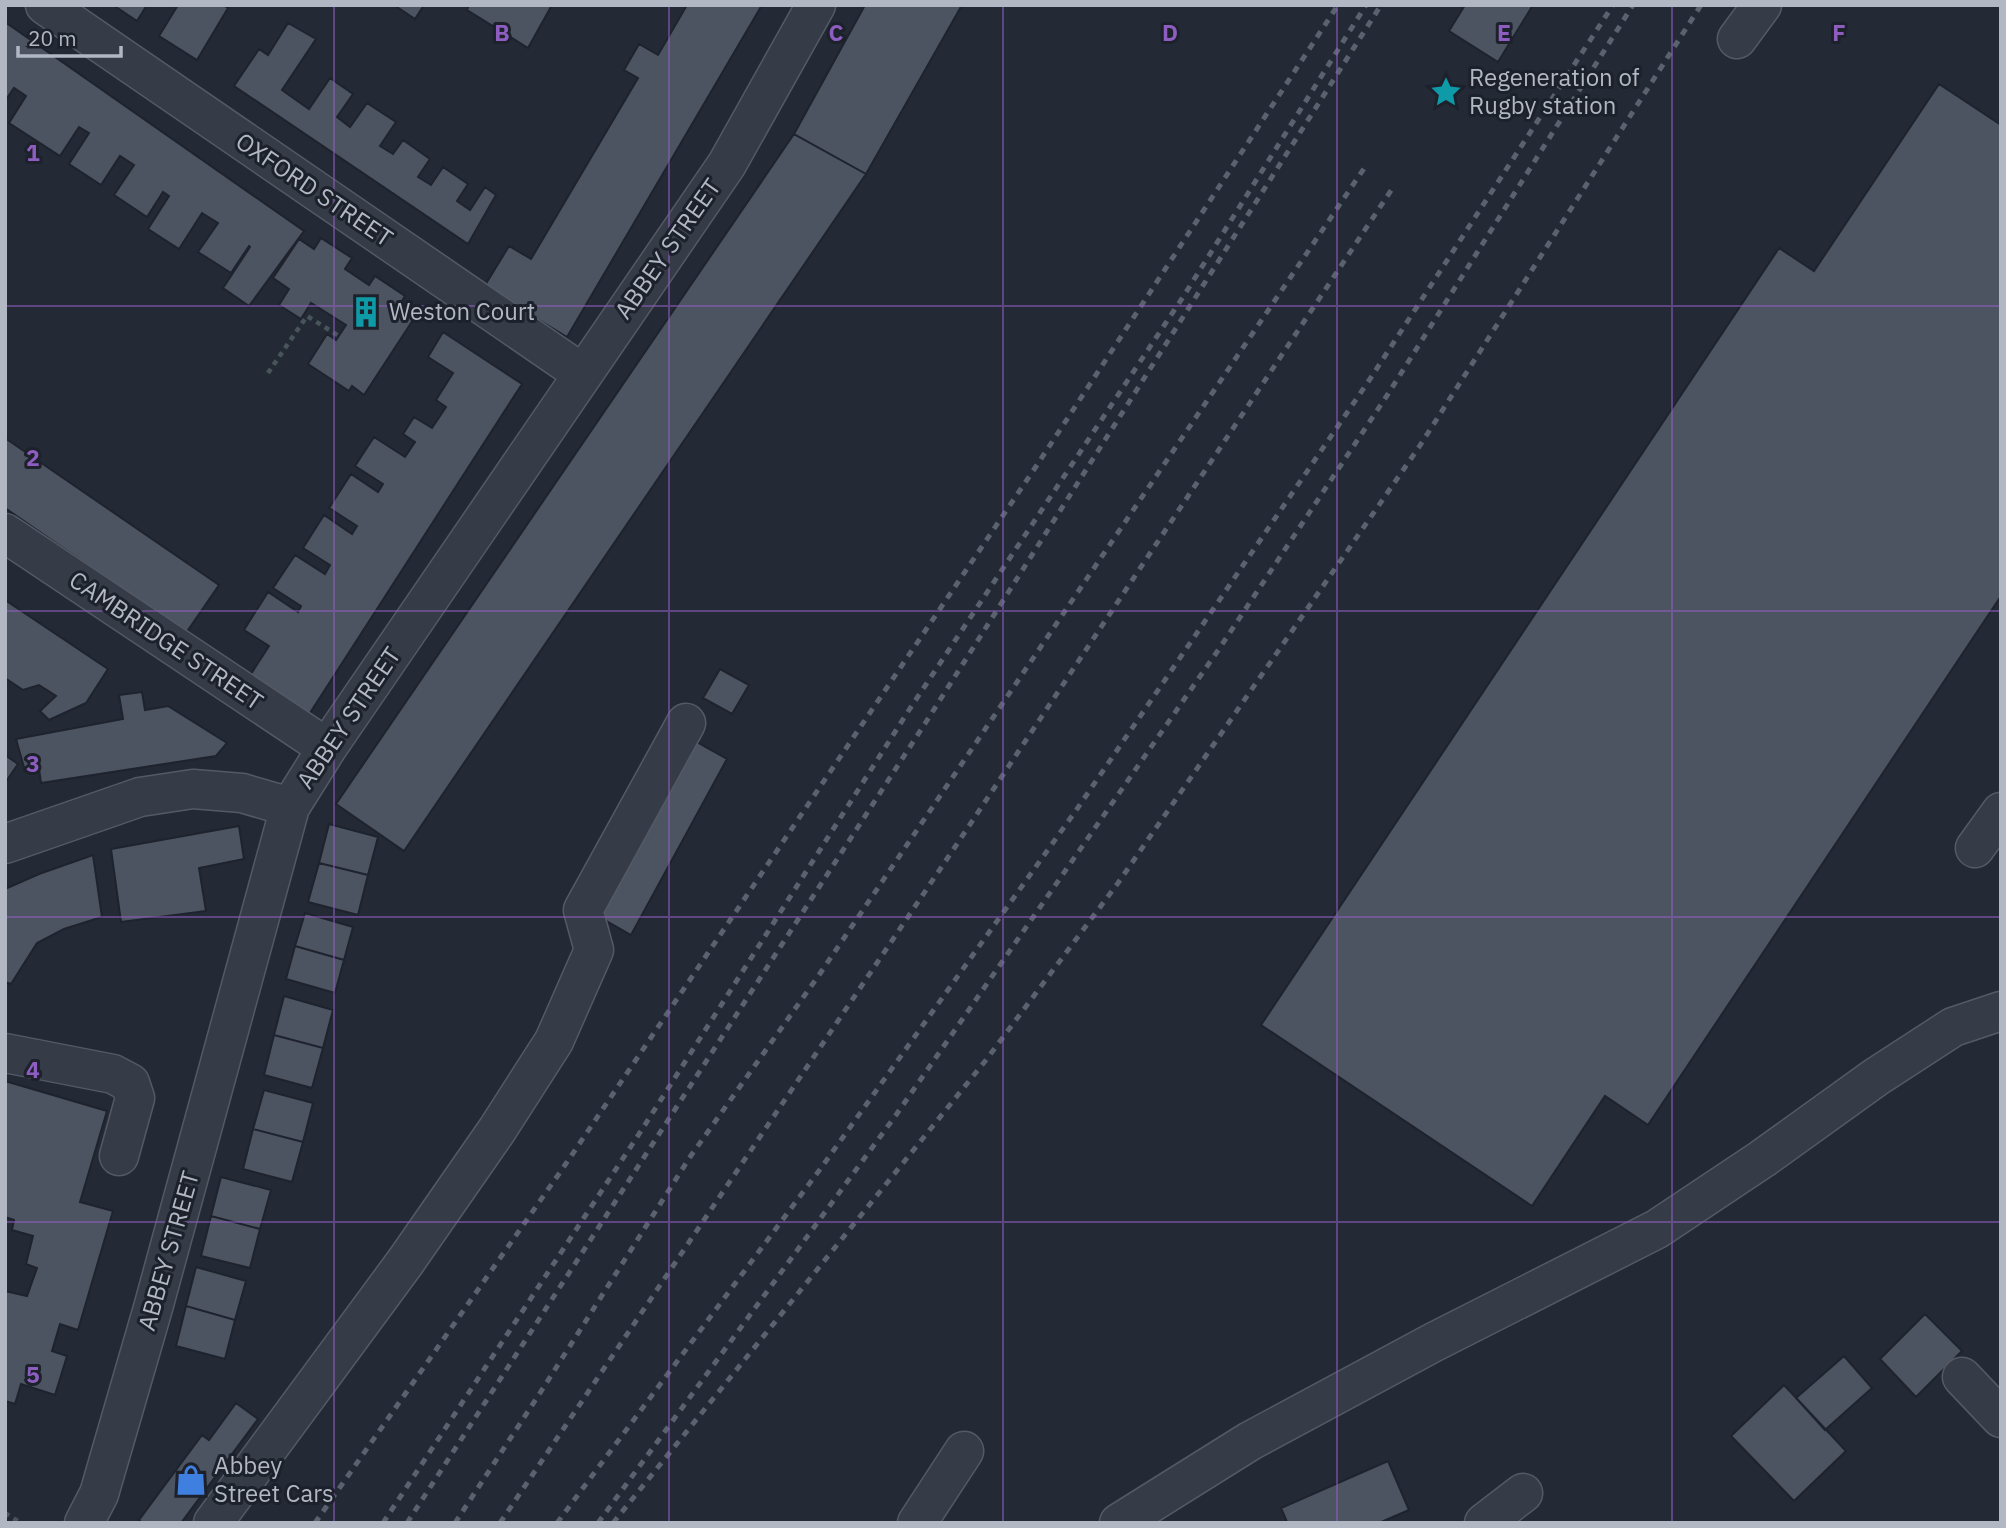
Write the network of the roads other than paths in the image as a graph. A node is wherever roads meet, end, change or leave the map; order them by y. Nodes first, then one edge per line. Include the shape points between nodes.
1 (45, 5) edge
2 (816, 5) edge
3 (1762, 5) edge
4 (1737, 39) dead end
5 (583, 374) junction
6 (5, 533) edge
7 (686, 723) dead end
8 (327, 748) junction
9 (290, 807) junction
10 (2001, 812) edge
11 (5, 844) edge
12 (1975, 848) dead end
13 (2001, 1011) edge
14 (5, 1054) edge
15 (119, 1156) dead end
16 (1962, 1377) dead end
17 (2001, 1418) edge
18 (964, 1451) dead end
19 (1523, 1493) dead end
20 (84, 1523) edge
21 (213, 1523) edge
22 (917, 1523) edge
23 (1119, 1523) edge
24 (1484, 1523) edge

1 - 5 street, OXFORD STREET
2 - 5 street, ABBEY STREET via 727,164
3 - 4 street
5 - 8 street, ABBEY STREET
6 - 8 street, CAMBRIDGE STREET
7 - 21 street via 583,910 594,950 554,1041 407,1261
8 - 9 street, ABBEY STREET
9 - 11 street via 242,793 193,789 140,797
9 - 20 street, ABBEY STREET via 153,1308 99,1494
10 - 12 street
13 - 23 street via 1953,1027 1657,1229 1250,1441
14 - 15 street via 113,1074 130,1083 135,1098
16 - 17 street
18 - 22 street
19 - 24 street

